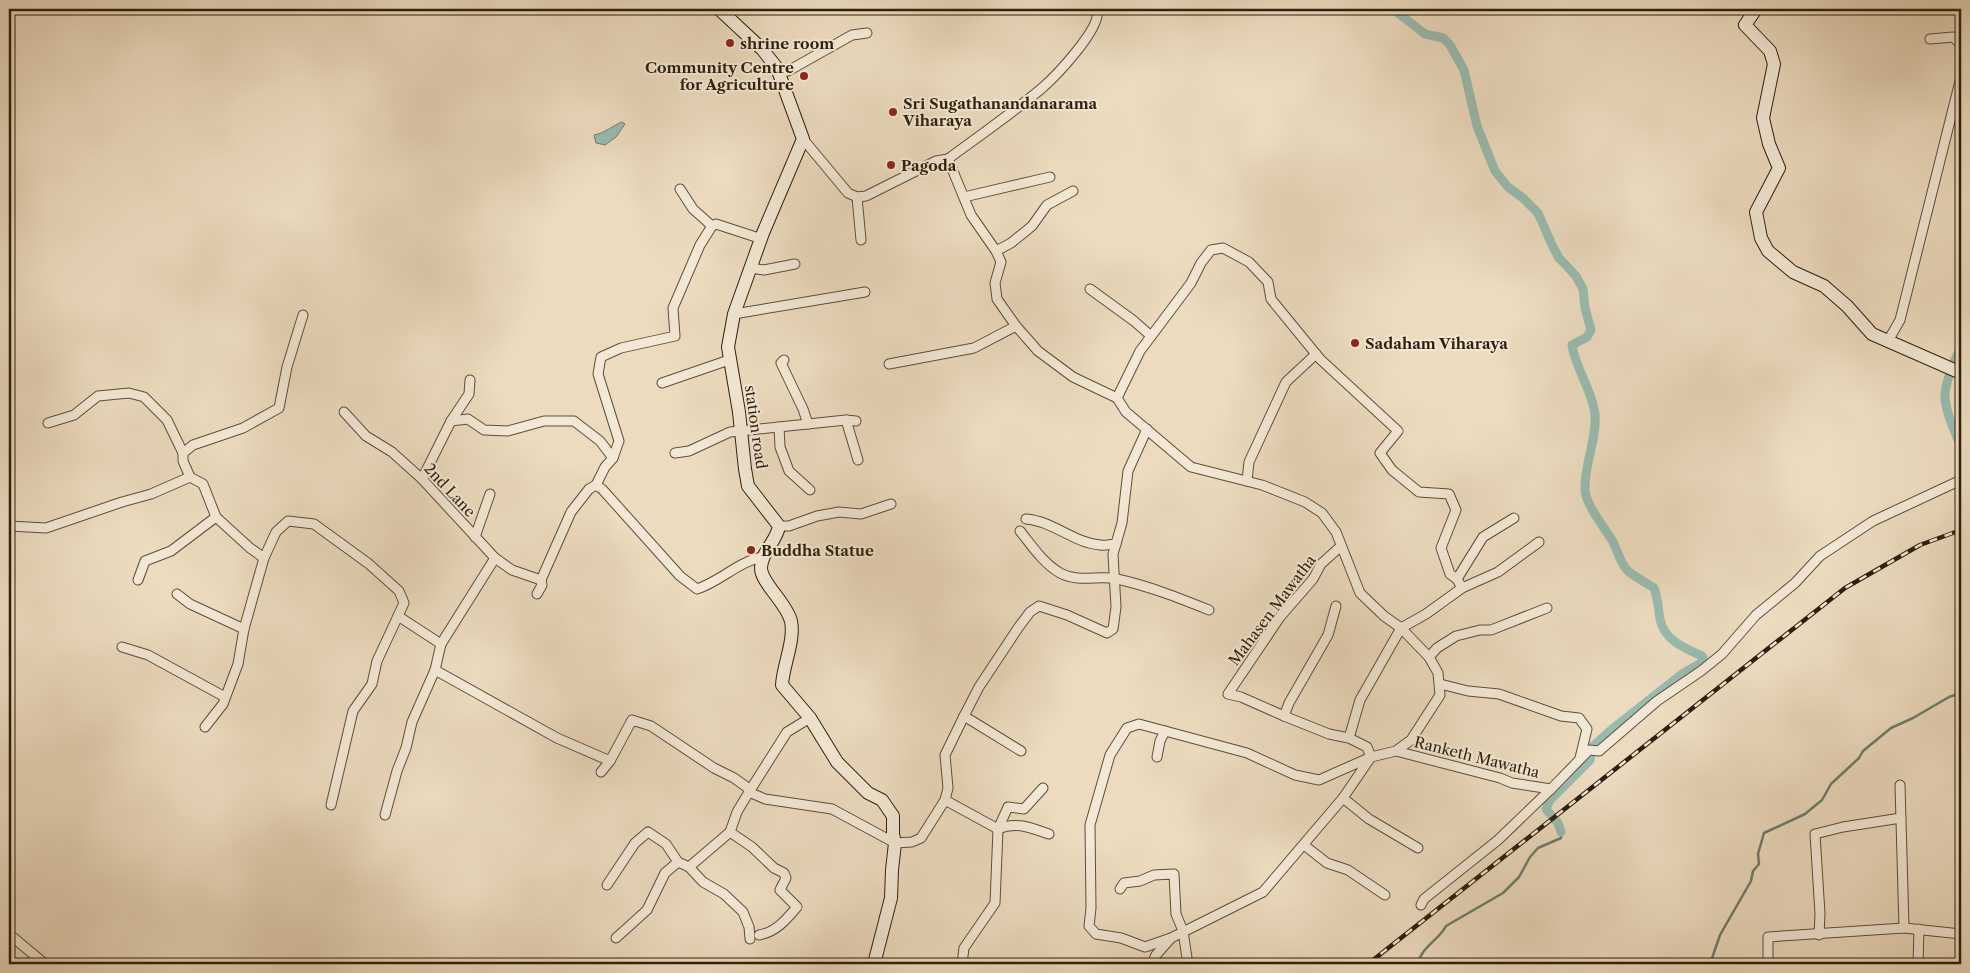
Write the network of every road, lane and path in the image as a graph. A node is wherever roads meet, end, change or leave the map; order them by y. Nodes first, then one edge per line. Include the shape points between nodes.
1 (719, 9) edge
2 (1094, 9) edge
3 (1756, 9) edge
4 (867, 33) dead end
5 (1930, 39) dead end
6 (1961, 44) edge
7 (778, 72) junction
8 (1961, 77) edge
9 (804, 139) junction
10 (948, 159) junction
11 (1050, 178) dead end
12 (680, 189) dead end
13 (1073, 191) dead end
14 (857, 197) junction
15 (964, 197) junction
16 (712, 226) junction
17 (762, 239) junction
18 (861, 240) dead end
19 (996, 251) junction
20 (795, 264) dead end
21 (751, 268) junction
22 (1090, 290) dead end
23 (865, 292) dead end
24 (734, 314) junction
25 (303, 316) dead end
26 (1016, 326) junction
27 (1151, 336) junction
28 (1888, 341) junction
29 (1318, 356) junction
30 (730, 360) junction
31 (784, 360) dead end
32 (889, 364) dead end
33 (1961, 373) edge
34 (470, 380) dead end
35 (662, 383) dead end
36 (1116, 398) junction
37 (344, 412) dead end
38 (846, 420) junction
39 (451, 421) junction
40 (856, 421) dead end
41 (48, 423) dead end
42 (808, 424) junction
43 (779, 427) junction
44 (1147, 429) junction
45 (741, 430) junction
46 (183, 453) junction
47 (675, 453) dead end
48 (613, 458) junction
49 (858, 460) dead end
50 (190, 477) junction
51 (422, 479) junction
52 (1961, 480) edge
53 (1247, 481) junction
54 (596, 486) junction
55 (810, 490) dead end
56 (490, 494) dead end
57 (891, 504) dead end
58 (216, 517) junction
59 (1514, 518) dead end
60 (1026, 519) dead end
61 (9, 526) edge
62 (779, 526) junction
63 (1020, 531) dead end
64 (475, 537) junction
65 (1539, 542) dead end
66 (1116, 544) junction
67 (1342, 546) junction
68 (763, 557) junction
69 (264, 558) junction
70 (495, 558) junction
71 (1115, 579) junction
72 (1457, 579) junction
73 (138, 580) dead end
74 (541, 580) junction
75 (1462, 588) junction
76 (177, 594) dead end
77 (537, 594) dead end
78 (1336, 606) dead end
79 (1548, 608) dead end
80 (1209, 610) dead end
81 (398, 616) junction
82 (1401, 628) junction
83 (244, 629) junction
84 (442, 644) junction
85 (122, 648) dead end
86 (1429, 657) junction
87 (435, 670) junction
88 (1440, 684) junction
89 (225, 697) junction
90 (964, 716) junction
91 (1284, 716) junction
92 (810, 718) junction
93 (205, 727) dead end
94 (1165, 731) junction
95 (1349, 738) junction
96 (1021, 751) dead end
97 (1396, 751) junction
98 (1157, 757) dead end
99 (1371, 757) junction
100 (1579, 760) junction
101 (610, 761) junction
102 (600, 772) dead end
103 (1900, 785) dead end
104 (1043, 788) dead end
105 (1551, 789) junction
106 (749, 792) junction
107 (1343, 798) junction
108 (945, 800) junction
109 (331, 805) dead end
110 (385, 815) dead end
111 (1901, 818) junction
112 (998, 829) junction
113 (730, 832) junction
114 (1049, 834) dead end
115 (895, 842) junction
116 (1304, 845) junction
117 (1418, 848) dead end
118 (678, 862) junction
119 (689, 867) junction
120 (608, 885) dead end
121 (1120, 890) dead end
122 (1385, 895) dead end
123 (1421, 905) dead end
124 (1904, 928) junction
125 (1919, 930) junction
126 (1183, 931) junction
127 (9, 934) edge
128 (1961, 934) edge
129 (759, 935) dead end
130 (1819, 935) junction
131 (616, 938) dead end
132 (1170, 938) junction
133 (750, 939) dead end
134 (46, 964) edge
135 (874, 964) edge
136 (962, 964) edge
137 (1152, 964) edge
138 (1189, 964) edge
139 (1768, 964) edge
140 (1918, 964) edge

1 - 7 street via 762,49
2 - 10 street via 1098,15 1088,37 1042,88
3 - 28 street via 1745,25 1770,51 1774,64 1763,118 1778,168 1756,212 1761,238 1768,251 1793,272 1824,286 1872,334
4 - 7 street via 852,35 788,70
5 - 6 street via 1953,37
7 - 9 street
8 - 28 street via 1900,320
9 - 14 street via 848,193
9 - 17 street, station road
10 - 14 street via 936,161 866,196
10 - 15 street
11 - 15 street
12 - 16 street via 693,209
13 - 19 street via 1047,205 1032,226
14 - 18 street
15 - 19 street via 971,215
16 - 17 street via 716,224
16 - 48 street via 700,245 673,308 675,336 621,348 601,357 598,374 619,441
17 - 21 street, station road
19 - 26 street via 1001,262 995,283 997,298
20 - 21 street via 764,270
21 - 24 street, station road
22 - 27 street
23 - 24 street
24 - 30 street, station road via 728,347
25 - 46 street via 278,408 242,428 193,445
26 - 32 street via 974,348
26 - 36 street via 1038,351 1073,377
27 - 29 street via 1191,284 1211,250 1223,248 1249,262 1268,282 1271,299
27 - 36 street
28 - 33 street
29 - 53 street via 1286,382 1249,462
29 - 72 street via 1398,431 1380,453 1392,470 1419,492 1449,494 1456,510 1441,548 1450,574
30 - 35 street
30 - 45 street, station road
31 - 42 street via 781,363
34 - 39 street via 469,394
36 - 44 street via 1126,412
37 - 51 street, 2nd Lane via 366,436 392,452
38 - 40 street
38 - 42 street
38 - 49 street
39 - 48 street via 468,419 484,430 508,431 544,421 574,421 600,441
39 - 51 street
41 - 46 street via 74,416 98,396 129,393 144,396 167,420
42 - 43 street
43 - 45 street
43 - 55 street via 780,447 790,471
44 - 53 street via 1191,467
44 - 66 street via 1128,472
45 - 47 street via 689,451
45 - 62 street, station road via 748,486
46 - 50 street
48 - 54 street
50 - 58 street via 203,484
50 - 61 street via 151,494 46,528
51 - 64 street, 2nd Lane
52 - 100 street via 1874,521 1820,556 1702,671 1657,701 1599,751 1589,750
53 - 67 street via 1305,502 1322,514
54 - 68 street via 680,576 697,588
54 - 74 street via 589,489 571,512
56 - 64 street
57 - 62 street via 861,514 839,512
58 - 69 street
58 - 73 street via 171,551 145,561
59 - 72 street via 1483,537
60 - 66 street via 1038,520 1100,545
62 - 68 street
63 - 71 street via 1043,560 1061,573 1080,579
64 - 70 street, 2nd Lane
65 - 75 street via 1498,572
66 - 71 street via 1113,554
67 - 82 street via 1360,593
67 - 91 street, Mahasen Mawatha via 1321,564 1313,579 1280,617 1228,694
68 - 92 street via 762,574 780,599 792,630 782,685
69 - 81 street via 276,532 288,522 314,524 369,564 399,591 404,603
69 - 83 street
70 - 74 street, 2nd Lane via 512,570
70 - 84 street
71 - 80 street
71 - 90 street via 1113,629 1107,633 1039,606 1018,628
72 - 75 street
74 - 77 street
75 - 82 street
76 - 83 street via 190,604
78 - 91 street via 1328,635
79 - 86 street via 1491,630 1456,636
81 - 84 street
81 - 109 street via 377,661 372,684 352,711
82 - 86 street
82 - 95 street via 1360,700
83 - 89 street via 238,664
84 - 87 street
85 - 89 street via 148,655
86 - 88 street
87 - 101 street via 557,738
87 - 110 street via 412,722
88 - 97 street via 1440,695 1412,740
88 - 100 street via 1499,694 1561,716 1579,718 1588,729
89 - 93 street via 224,704
90 - 96 street
90 - 108 street via 945,754 948,788
91 - 95 street via 1329,734
92 - 106 street via 787,732
92 - 115 street via 837,762 868,793 882,800 891,810
94 - 98 street
94 - 99 street via 1247,753 1295,775 1320,780
94 - 132 street via 1139,724 1127,728 1110,755 1090,825 1089,926 1096,934 1144,946
95 - 99 street via 1367,747
97 - 99 street
97 - 105 street, Ranketh Mawatha via 1512,783
99 - 107 street
100 - 105 street
101 - 102 street
101 - 106 street via 632,720 651,726 734,778
103 - 111 street
104 - 112 street via 1024,808 1008,807
105 - 123 street via 1498,840 1424,899
106 - 113 street
106 - 115 street via 765,799 832,809
107 - 116 street
107 - 117 street via 1369,819
108 - 112 street
108 - 115 street via 921,838 912,842
111 - 124 street
111 - 130 street via 1815,834
112 - 114 street via 1009,825 1025,826
112 - 136 street via 995,903 964,948
113 - 119 street
113 - 129 street via 784,873 786,878 780,890 797,907 783,923 767,934
115 - 135 street via 891,898
116 - 122 street via 1327,863 1348,870
116 - 126 street via 1263,892
118 - 119 street
118 - 120 street via 666,844 648,832 635,843
118 - 131 street via 665,873 647,910
119 - 133 street via 703,882 724,894 743,912
121 - 126 street via 1124,883 1154,875 1174,874 1176,914
124 - 125 street
124 - 130 street
125 - 128 street
125 - 140 street
126 - 132 street
126 - 138 street
127 - 134 street
130 - 139 street via 1768,936
132 - 137 street

